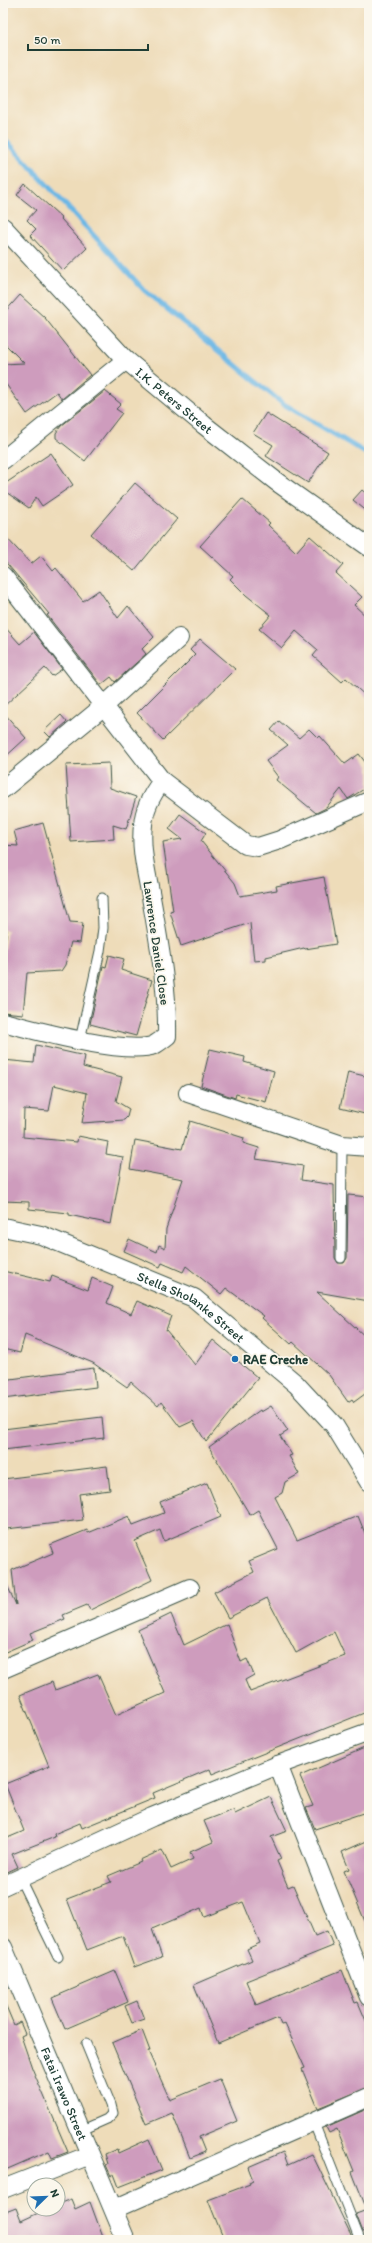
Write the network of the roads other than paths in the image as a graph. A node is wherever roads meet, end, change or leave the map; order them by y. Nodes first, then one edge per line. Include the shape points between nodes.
1 (3, 227) edge
2 (126, 360) junction
3 (3, 460) edge
4 (369, 546) edge
5 (3, 576) edge
6 (179, 638) dead end
7 (104, 706) junction
8 (162, 781) junction
9 (3, 789) edge
10 (369, 801) edge
11 (102, 898) dead end
12 (3, 1022) edge
13 (80, 1040) junction
14 (188, 1093) dead end
15 (342, 1144) junction
16 (369, 1147) edge
17 (3, 1226) edge
18 (341, 1258) dead end
19 (369, 1482) edge
20 (190, 1588) dead end
21 (3, 1669) edge
22 (369, 1732) edge
23 (278, 1765) junction
24 (20, 1879) junction
25 (3, 1886) edge
26 (3, 1947) edge
27 (58, 1957) dead end
28 (369, 1997) edge
29 (86, 2044) dead end
30 (369, 2097) edge
31 (314, 2123) junction
32 (80, 2131) junction
33 (90, 2154) junction
34 (3, 2189) edge
35 (114, 2209) junction
36 (126, 2240) edge
37 (360, 2240) edge

1 - 2 street, I.K. Peters Street
2 - 3 street
2 - 4 street, I.K. Peters Street via 204,426 277,482
5 - 7 street
6 - 7 street
7 - 8 street
7 - 9 street
8 - 10 street via 246,845 258,847
8 - 13 street, Lawrence Daniel Close via 152,794 143,825 144,853 162,964 167,1013 166,1036 154,1045 135,1048
11 - 13 lane via 103,928 100,951
12 - 13 street, Lawrence Daniel Close
14 - 15 street
15 - 16 street
15 - 18 lane
17 - 19 street, Stella Sholanke Street via 41,1235 194,1298 296,1384 334,1425
20 - 21 street
22 - 23 street
23 - 24 street via 152,1817
23 - 28 street
24 - 25 street
24 - 27 lane
26 - 32 street, Fatai Irawo Street
29 - 32 lane via 113,2113 107,2119
30 - 31 street
31 - 35 street
31 - 37 lane
32 - 33 street, Fatai Irawo Street
33 - 34 street
33 - 35 street, Fatai Irawo Street
35 - 36 street, Fatai Irawo Street

